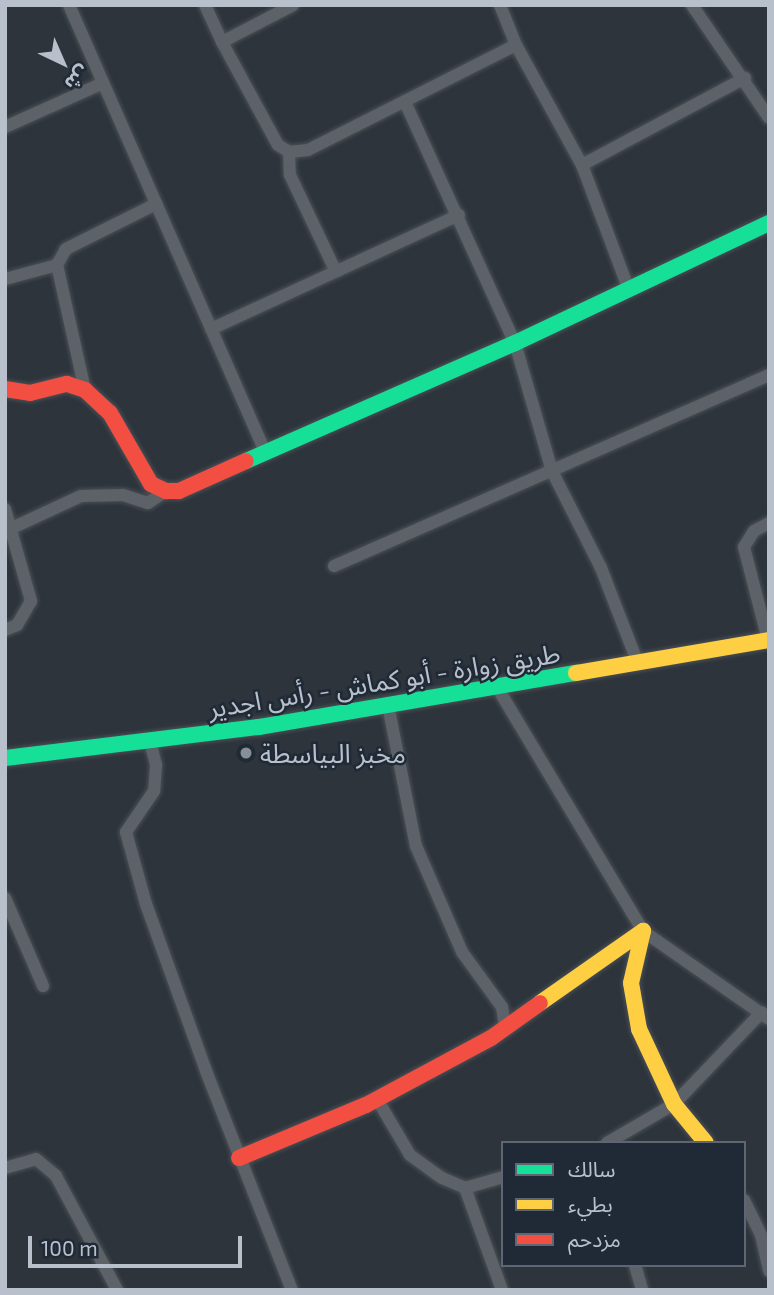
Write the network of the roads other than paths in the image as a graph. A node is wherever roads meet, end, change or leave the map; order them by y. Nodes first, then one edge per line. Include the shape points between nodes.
1 (69, 5) edge
2 (205, 5) edge
3 (293, 5) edge
4 (500, 5) edge
5 (692, 5) edge
6 (222, 42) junction
7 (516, 45) junction
8 (745, 78) junction
9 (103, 83) junction
10 (405, 102) junction
11 (769, 118) edge
12 (5, 127) edge
13 (289, 152) junction
14 (582, 165) junction
15 (156, 204) junction
16 (459, 215) junction
17 (769, 223) edge
18 (57, 265) junction
19 (336, 272) junction
20 (5, 279) edge
21 (629, 290) junction
22 (211, 329) junction
23 (515, 342) junction
24 (769, 375) edge
25 (5, 389) edge
26 (85, 390) junction
27 (266, 454) junction
28 (552, 471) junction
29 (166, 491) junction
30 (5, 509) edge
31 (769, 523) edge
32 (12, 528) junction
33 (334, 566) dead end
34 (5, 630) edge
35 (768, 640) edge
36 (638, 661) junction
37 (497, 687) junction
38 (388, 705) junction
39 (150, 742) junction
40 (5, 758) edge
41 (5, 898) edge
42 (643, 931) junction
43 (43, 986) dead end
44 (765, 1015) edge
45 (505, 1025) junction
46 (377, 1099) junction
47 (674, 1104) junction
48 (610, 1141) edge
49 (704, 1141) edge
50 (239, 1158) junction
51 (5, 1168) edge
52 (501, 1178) edge
53 (465, 1188) junction
54 (746, 1204) edge
55 (636, 1267) edge
56 (106, 1268) junction
57 (769, 1271) edge
58 (107, 1290) edge
59 (117, 1290) edge
60 (292, 1290) edge
61 (502, 1290) edge
62 (642, 1290) edge

1 - 9 street
2 - 6 street
3 - 6 street
4 - 7 street
5 - 8 street
6 - 13 street via 278,145
7 - 10 street
7 - 14 street
8 - 11 street
8 - 14 street
9 - 12 street
9 - 15 street
10 - 13 street via 308,150
10 - 16 street
13 - 19 street via 290,175
14 - 21 street
15 - 18 street via 66,249
15 - 22 street
16 - 19 street
16 - 23 street
17 - 21 street
18 - 20 street
18 - 26 street
19 - 22 street
21 - 23 street
22 - 27 street
23 - 27 street
23 - 28 street
24 - 28 street
25 - 26 street via 30,393 67,384
26 - 29 street via 110,413 151,484
27 - 29 street via 179,491
28 - 33 street
28 - 36 street via 601,568
29 - 32 street via 148,503 123,495 81,496
30 - 32 street
31 - 35 street via 754,531 744,547
32 - 34 street via 31,601 17,625
35 - 36 street, طريق زوارة - أبو كماش - رأس اجدير
36 - 37 street, طريق زوارة - أبو كماش - رأس اجدير
37 - 38 street, طريق زوارة - أبو كماش - رأس اجدير
37 - 42 street
38 - 39 street, طريق زوارة - أبو كماش - رأس اجدير
38 - 45 street via 416,846 462,952 502,1007
39 - 40 street, طريق زوارة - أبو كماش - رأس اجدير
39 - 50 street via 156,765 154,791 126,832 146,904
41 - 43 street
42 - 44 street
42 - 45 street
42 - 47 street via 631,983 639,1029
44 - 47 street
45 - 46 street via 491,1038
46 - 50 street
46 - 53 street via 410,1156
47 - 48 street
47 - 49 street
50 - 60 street
51 - 56 street via 36,1159 56,1176
52 - 53 street
53 - 61 street
54 - 57 street via 761,1235
55 - 62 street
56 - 58 street
56 - 59 street

